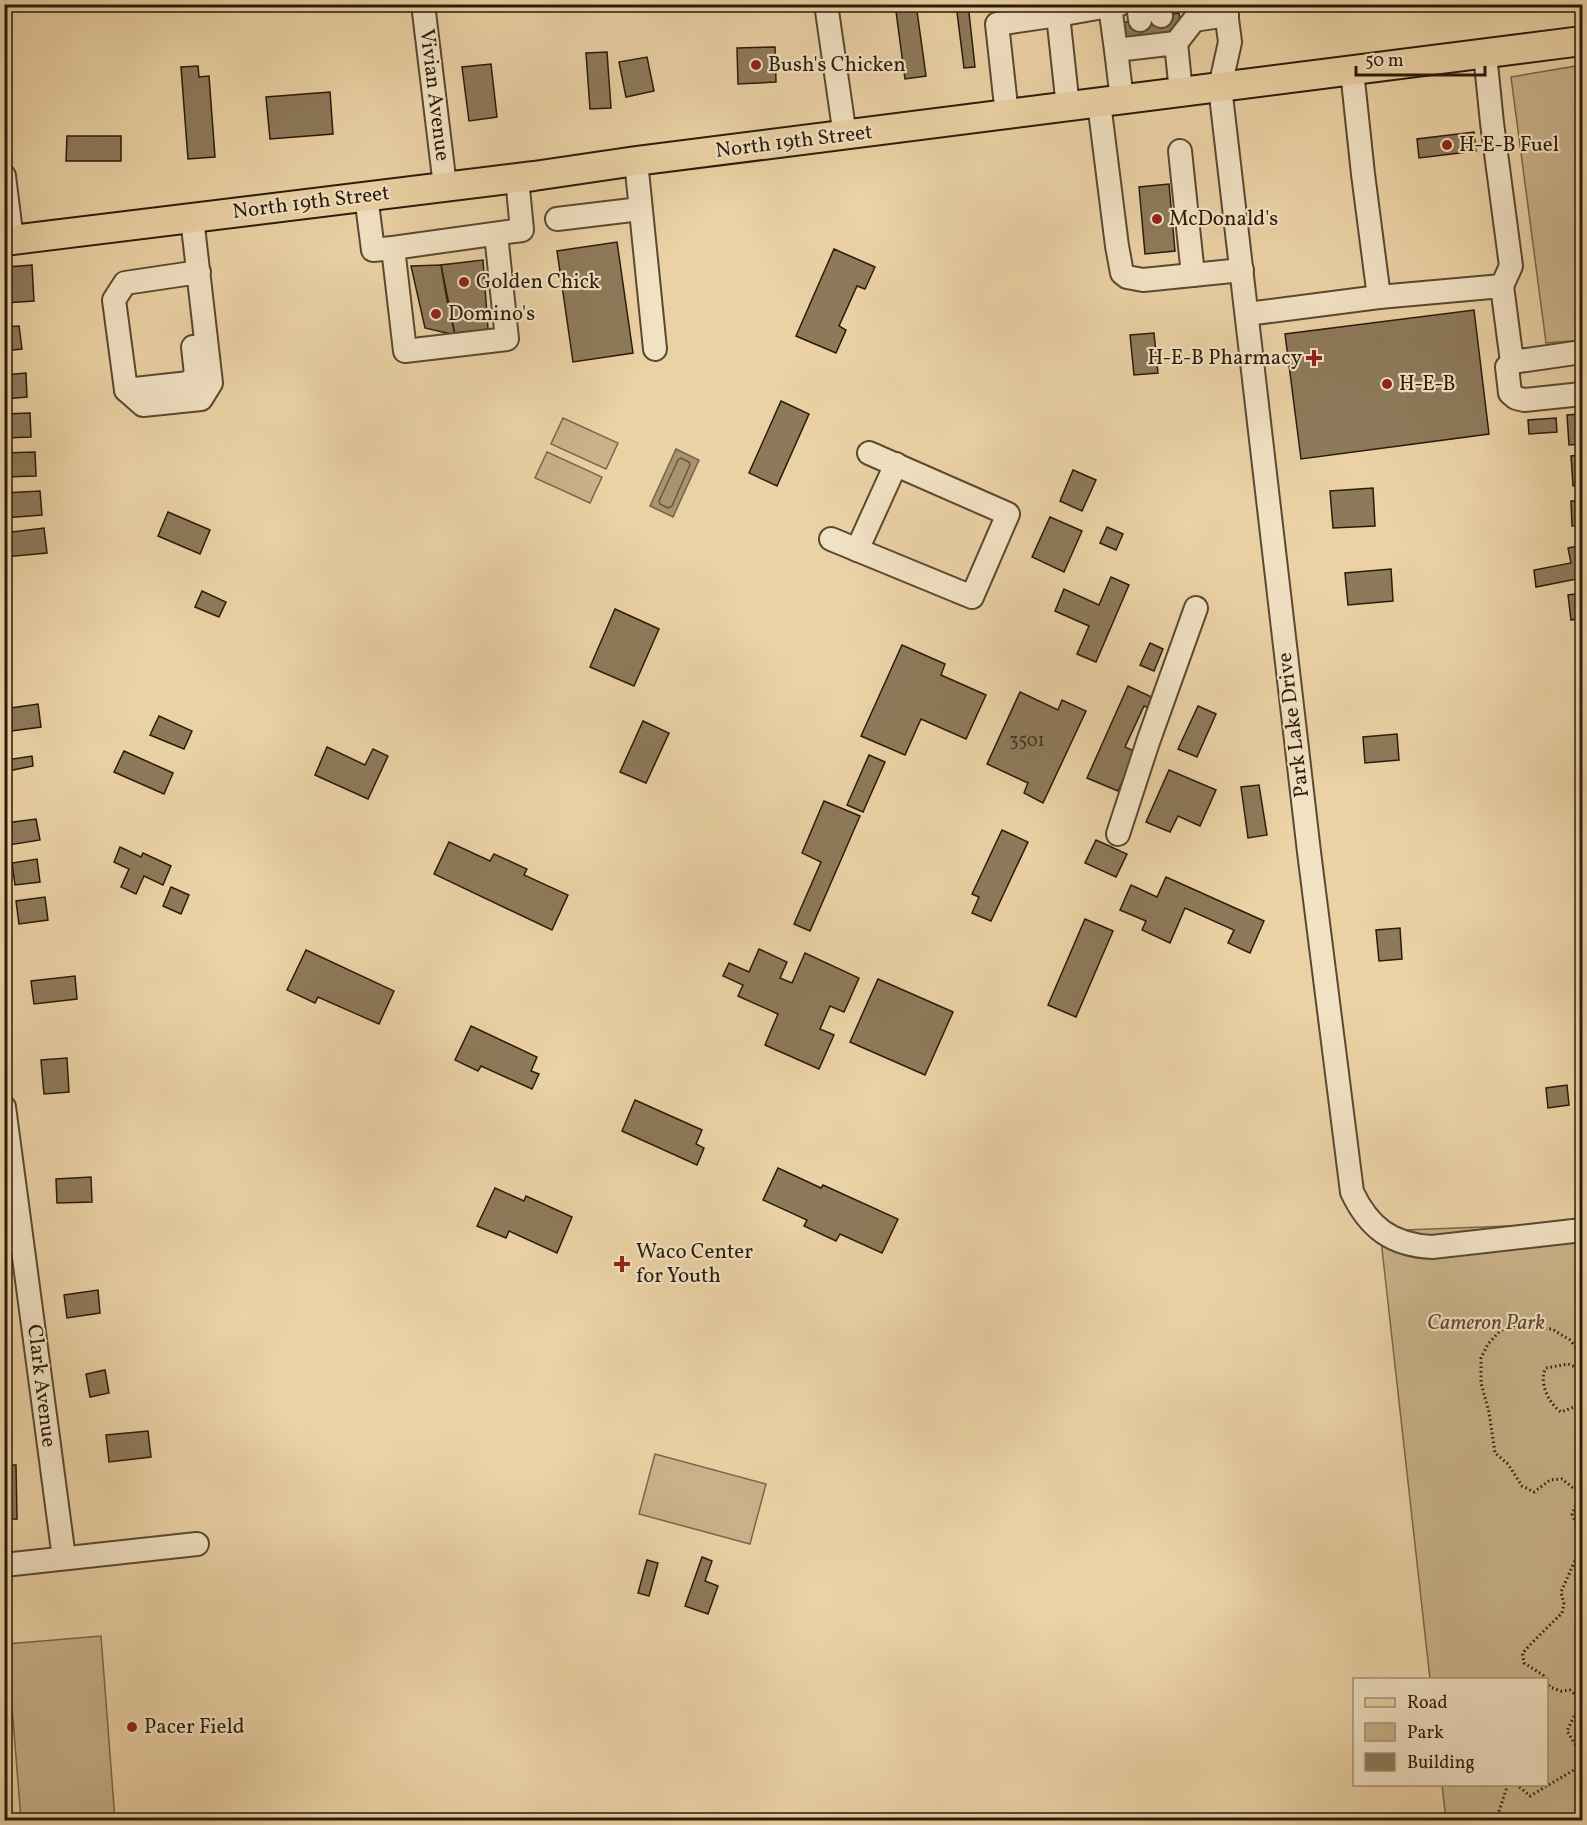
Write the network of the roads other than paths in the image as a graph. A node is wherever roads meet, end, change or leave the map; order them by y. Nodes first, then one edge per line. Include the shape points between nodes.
1 (423, 4) edge
2 (826, 4) edge
3 (1115, 5) edge
4 (1226, 10) edge
5 (1193, 12) edge
6 (1058, 15) junction
7 (1154, 28) edge
8 (1582, 41) edge
9 (1116, 50) junction
10 (1485, 54) junction
11 (1352, 71) junction
12 (1220, 87) junction
13 (1181, 92) junction
14 (1111, 101) junction
15 (1068, 107) junction
16 (1007, 115) junction
17 (845, 136) junction
18 (1180, 152) dead end
19 (636, 161) junction
20 (4, 176) edge
21 (517, 178) junction
22 (445, 186) junction
23 (366, 196) junction
24 (640, 209) junction
25 (192, 218) junction
26 (557, 219) dead end
27 (496, 234) junction
28 (8, 241) edge
29 (393, 248) junction
30 (1242, 270) junction
31 (192, 273) junction
32 (1193, 275) junction
33 (1502, 286) junction
34 (1379, 297) junction
35 (1247, 314) junction
36 (655, 349) dead end
37 (1582, 352) edge
38 (1512, 362) junction
39 (1582, 394) edge
40 (869, 453) dead end
41 (896, 464) junction
42 (831, 538) dead end
43 (857, 550) junction
44 (1196, 608) dead end
45 (1118, 834) dead end
46 (4, 1107) edge
47 (1582, 1230) edge
48 (13, 1235) edge
49 (197, 1544) dead end
50 (64, 1558) junction
51 (4, 1565) edge

1 - 22 street, Vivian Avenue
2 - 17 street
3 - 6 street
3 - 9 street
4 - 5 street
4 - 12 street, Park Lake Drive via 1230,42
5 - 7 street
6 - 15 street
6 - 16 street via 997,24
7 - 9 street
7 - 13 street
8 - 10 main road, North 19th Street
9 - 14 street
10 - 11 main road, North 19th Street
10 - 33 street via 1510,266
11 - 12 main road, North 19th Street
11 - 34 street
12 - 13 main road, North 19th Street
12 - 30 street, Park Lake Drive
13 - 14 main road, North 19th Street
14 - 15 main road, North 19th Street
14 - 32 street via 1117,246 1122,273 1143,280
15 - 16 main road, North 19th Street
16 - 17 main road, North 19th Street
17 - 19 main road, North 19th Street
18 - 32 street
19 - 21 main road, North 19th Street
19 - 24 street
20 - 28 street
21 - 22 main road, North 19th Street
21 - 27 street via 522,230
22 - 23 main road, North 19th Street
23 - 25 main road, North 19th Street
23 - 29 street via 373,250
24 - 26 street
24 - 36 street
25 - 28 main road, North 19th Street
25 - 31 street
27 - 29 street
27 - 29 street via 507,339 405,351
30 - 32 street
30 - 35 street, Park Lake Drive
31 - 31 street via 212,383 201,399 143,405 126,390 114,300 125,283
33 - 34 street
33 - 38 street
34 - 35 street
35 - 47 street, Park Lake Drive via 1352,1192 1359,1208 1380,1231 1414,1246
37 - 38 street
38 - 39 street via 1507,367 1510,393 1516,398
40 - 41 street
41 - 43 street
41 - 43 street via 1008,514 972,597
42 - 43 street
44 - 45 street
46 - 48 street, Clark Avenue
48 - 50 street, Clark Avenue
49 - 50 street
50 - 51 street

